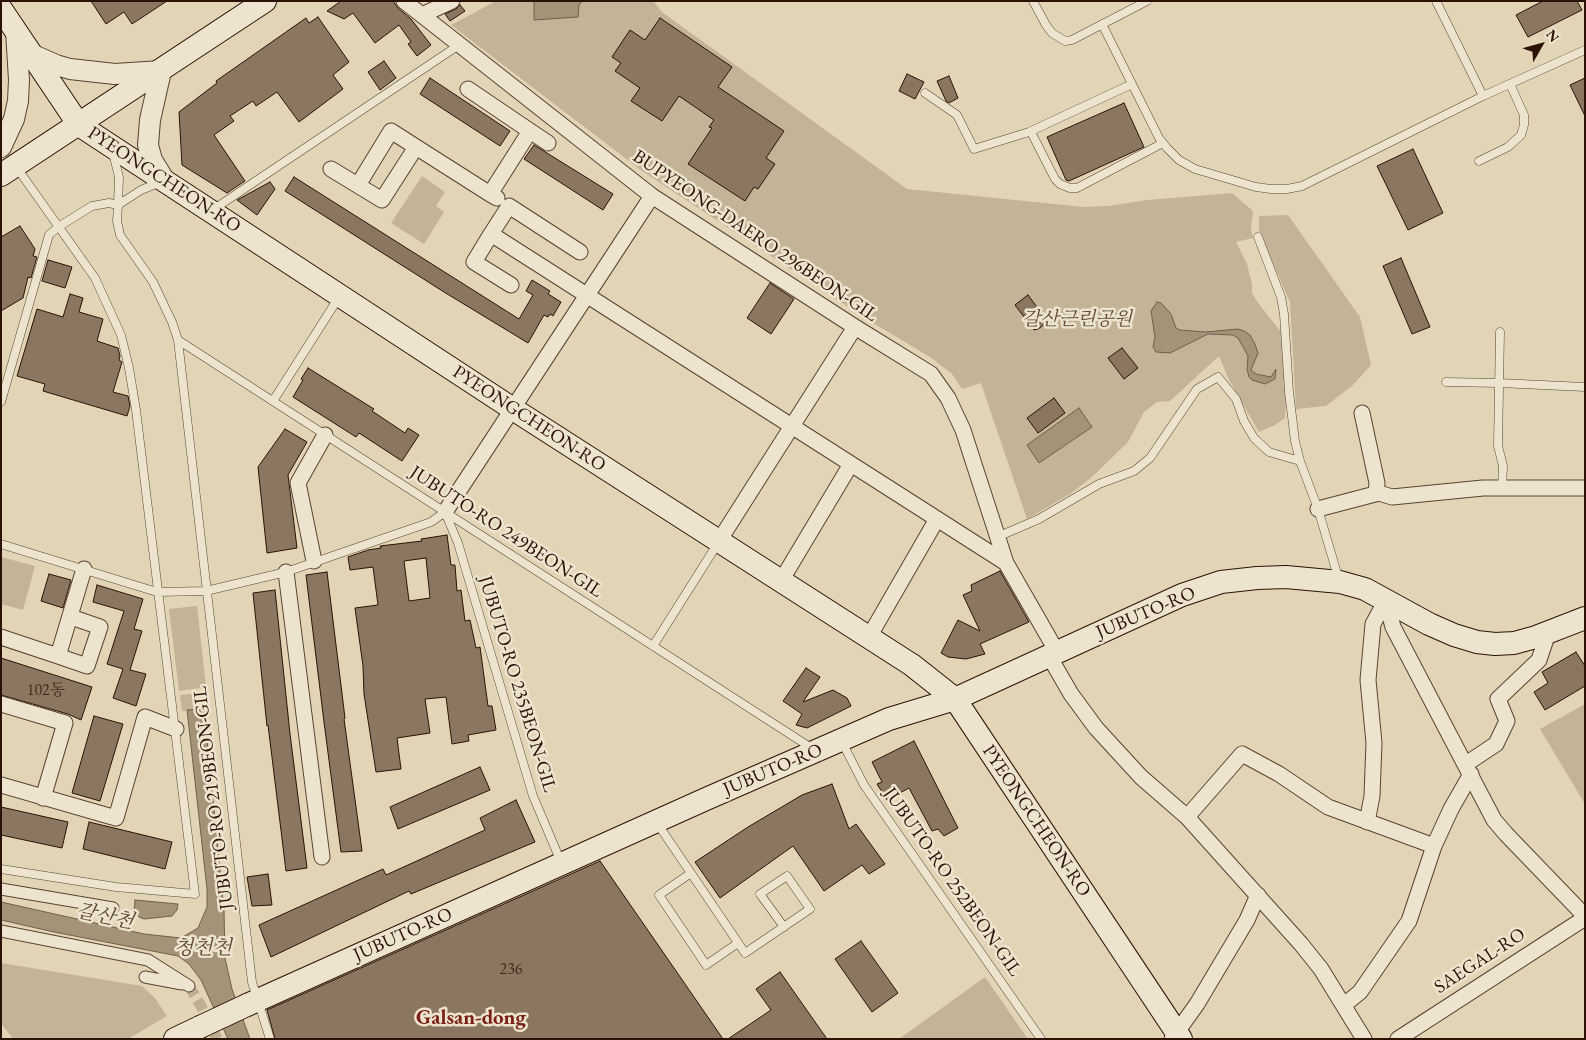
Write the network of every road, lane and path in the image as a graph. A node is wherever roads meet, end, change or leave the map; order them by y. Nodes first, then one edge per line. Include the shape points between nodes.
1 (265, 1) edge
2 (404, 1) edge
3 (452, 1) edge
4 (1033, 1) edge
5 (1147, 1) edge
6 (1436, 1) edge
7 (1, 9) edge
8 (422, 16) junction
9 (1102, 24) junction
10 (16, 31) junction
11 (459, 45) junction
12 (1585, 50) edge
13 (31, 54) junction
14 (161, 71) junction
15 (1132, 84) junction
16 (1510, 84) junction
17 (468, 89) dead end
18 (925, 93) dead end
19 (1483, 96) junction
20 (79, 125) junction
21 (530, 131) junction
22 (1031, 132) junction
23 (548, 143) dead end
24 (1163, 143) junction
25 (109, 144) junction
26 (1, 147) edge
27 (416, 147) junction
28 (1479, 161) dead end
29 (332, 168) dead end
30 (9, 171) edge
31 (164, 180) junction
32 (358, 185) junction
33 (490, 194) junction
34 (652, 196) junction
35 (118, 204) junction
36 (509, 206) junction
37 (210, 211) junction
38 (58, 227) junction
39 (492, 234) junction
40 (1258, 237) dead end
41 (580, 252) dead end
42 (511, 285) dead end
43 (340, 296) junction
44 (586, 296) junction
45 (855, 327) junction
46 (1500, 332) dead end
47 (178, 340) junction
48 (1446, 382) dead end
49 (1499, 382) junction
50 (1585, 387) edge
51 (273, 401) junction
52 (1, 402) edge
53 (512, 409) junction
54 (1362, 413) dead end
55 (792, 426) junction
56 (326, 435) junction
57 (1300, 461) junction
58 (851, 464) junction
59 (1502, 488) junction
60 (1585, 488) edge
61 (1376, 494) junction
62 (1318, 509) junction
63 (445, 512) junction
64 (937, 519) junction
65 (998, 537) junction
66 (719, 541) junction
67 (1, 544) edge
68 (314, 561) junction
69 (1006, 563) junction
70 (84, 569) junction
71 (286, 572) junction
72 (781, 581) junction
73 (1340, 582) junction
74 (206, 591) junction
75 (157, 592) junction
76 (1386, 600) junction
77 (71, 617) junction
78 (1585, 618) edge
79 (1548, 632) junction
80 (1, 637) edge
81 (868, 637) junction
82 (653, 646) junction
83 (1053, 654) junction
84 (58, 656) junction
85 (954, 699) junction
86 (1, 704) edge
87 (176, 729) junction
88 (841, 740) junction
89 (816, 751) junction
90 (1469, 769) junction
91 (1, 785) edge
92 (43, 798) junction
93 (1187, 817) junction
94 (656, 821) junction
95 (1367, 822) junction
96 (1434, 846) junction
97 (322, 857) dead end
98 (561, 864) junction
99 (1, 869) edge
100 (691, 873) junction
101 (1, 889) edge
102 (1258, 895) junction
103 (113, 908) dead end
104 (1585, 917) edge
105 (784, 927) junction
106 (1, 931) edge
107 (738, 943) junction
108 (145, 977) dead end
109 (252, 1003) junction
110 (1344, 1005) junction
111 (1176, 1036) edge
112 (175, 1039) edge
113 (270, 1039) edge
114 (1040, 1039) edge
115 (1364, 1039) edge
116 (1398, 1039) edge

1 - 14 main road
2 - 8 street, BUPYEONG-DAERO 296BEON-GIL
3 - 8 street
4 - 9 lane via 1046,26 1065,41
5 - 9 lane
6 - 19 lane
7 - 10 main road, PYEONGCHEON-RO
8 - 11 street, BUPYEONG-DAERO 296BEON-GIL
9 - 15 lane
10 - 13 main road, PYEONGCHEON-RO
10 - 26 street via 18,101
11 - 34 street, BUPYEONG-DAERO 296BEON-GIL
11 - 37 lane
12 - 16 lane
13 - 14 street via 70,69 115,74
13 - 20 main road, PYEONGCHEON-RO
14 - 20 main road
14 - 31 street via 148,145 152,160
15 - 22 lane
15 - 24 lane
16 - 19 lane
16 - 28 lane via 1524,115 1521,135 1508,147
17 - 21 street
18 - 22 lane via 957,115 974,149
19 - 24 lane via 1302,186 1287,189 1256,187 1196,169 1179,160
20 - 25 main road, PYEONGCHEON-RO
20 - 30 main road
21 - 23 street
21 - 33 street
22 - 24 lane via 1055,179 1070,188 1077,188
25 - 31 main road, PYEONGCHEON-RO
25 - 35 lane, JUBUTO-RO 219BEON-GIL via 119,177
27 - 32 street via 382,200
27 - 32 street via 391,132
27 - 33 street
29 - 32 street
30 - 38 lane
31 - 35 lane
31 - 37 main road, PYEONGCHEON-RO
33 - 36 street
34 - 44 street
34 - 45 street, BUPYEONG-DAERO 296BEON-GIL
35 - 38 lane via 92,206
35 - 47 lane, JUBUTO-RO 219BEON-GIL via 120,235 153,282
36 - 39 street
36 - 41 street
37 - 43 main road, PYEONGCHEON-RO
38 - 52 lane via 49,236
38 - 75 lane via 95,278 121,335 136,410
39 - 42 street via 474,262
39 - 44 street, BUPYEONG-DAERO 296BEON-GIL
40 - 57 lane via 1281,297 1292,420
43 - 51 lane
43 - 53 main road, PYEONGCHEON-RO
44 - 53 street
44 - 55 street, BUPYEONG-DAERO 296BEON-GIL
45 - 55 street
45 - 65 street, BUPYEONG-DAERO 296BEON-GIL via 931,374 948,398 963,430
46 - 49 lane
47 - 51 lane, JUBUTO-RO 249BEON-GIL
47 - 74 lane, JUBUTO-RO 219BEON-GIL
48 - 49 lane
49 - 50 lane
49 - 59 lane via 1498,446 1503,466
51 - 56 lane, JUBUTO-RO 249BEON-GIL
53 - 63 street
53 - 66 main road, PYEONGCHEON-RO
54 - 61 street via 1377,483
55 - 58 street, BUPYEONG-DAERO 296BEON-GIL
55 - 66 street
56 - 63 lane, JUBUTO-RO 249BEON-GIL
56 - 68 street via 298,483
57 - 62 lane
57 - 65 lane via 1269,452 1254,438 1236,399 1218,377 1196,389 1150,458 1134,471 1099,484 1039,519
58 - 64 street, BUPYEONG-DAERO 296BEON-GIL
58 - 72 street
59 - 60 street
59 - 61 street via 1392,497
61 - 62 street
62 - 73 lane
63 - 68 lane via 431,522
63 - 82 lane, JUBUTO-RO 249BEON-GIL
63 - 98 lane, JUBUTO-RO 235BEON-GIL via 458,543 532,796
64 - 69 street, BUPYEONG-DAERO 296BEON-GIL
64 - 81 street
65 - 69 street, BUPYEONG-DAERO 296BEON-GIL
66 - 72 main road, PYEONGCHEON-RO
66 - 82 lane
67 - 70 lane
68 - 71 lane
69 - 83 street, BUPYEONG-DAERO 296BEON-GIL
70 - 75 lane
70 - 77 street
71 - 74 lane
71 - 97 street
72 - 81 main road, PYEONGCHEON-RO
73 - 76 main road, JUBUTO-RO via 1365,589
73 - 83 main road, JUBUTO-RO via 1286,577 1221,582 1182,595
74 - 75 lane
74 - 109 lane, JUBUTO-RO 219BEON-GIL
75 - 87 lane
76 - 79 main road, JUBUTO-RO via 1429,624 1477,642 1514,643
76 - 90 street via 1393,627
76 - 95 street via 1373,624 1368,680 1374,743 1372,796
77 - 84 street
77 - 84 street via 100,627 87,666
78 - 79 main road, JUBUTO-RO
79 - 90 street via 1539,660 1498,699 1507,721 1496,744
80 - 84 street
81 - 85 main road, PYEONGCHEON-RO via 912,665
82 - 89 lane, JUBUTO-RO 249BEON-GIL
83 - 85 main road, JUBUTO-RO
83 - 93 street, BUPYEONG-DAERO 296BEON-GIL via 1071,694 1096,728 1141,777
85 - 88 main road, JUBUTO-RO
85 - 111 main road, PYEONGCHEON-RO
86 - 92 street via 65,723
87 - 92 street via 146,717 116,818
87 - 99 lane via 195,894 116,887
88 - 89 main road, JUBUTO-RO
88 - 114 lane, JUBUTO-RO 252BEON-GIL via 864,785
89 - 94 main road, JUBUTO-RO
90 - 96 street
90 - 104 street via 1494,820
91 - 92 street
93 - 95 street via 1242,754 1328,807
93 - 102 street, BUPYEONG-DAERO 296BEON-GIL
94 - 98 main road, JUBUTO-RO
94 - 100 lane
95 - 96 street
96 - 110 street via 1409,921 1360,992
98 - 109 main road, JUBUTO-RO
100 - 107 lane
100 - 107 lane via 659,895 706,964
101 - 103 street
102 - 110 street, BUPYEONG-DAERO 296BEON-GIL via 1321,969
102 - 111 street, PYEONGCHEON-RO via 1248,920
104 - 116 street, SAEGAL-RO
105 - 105 lane via 810,909 787,876 760,894
105 - 107 lane via 745,953
106 - 108 street via 148,960 189,986
109 - 112 main road, JUBUTO-RO, bridge
109 - 113 lane, JUBUTO-RO 219BEON-GIL
110 - 115 street, BUPYEONG-DAERO 296BEON-GIL

